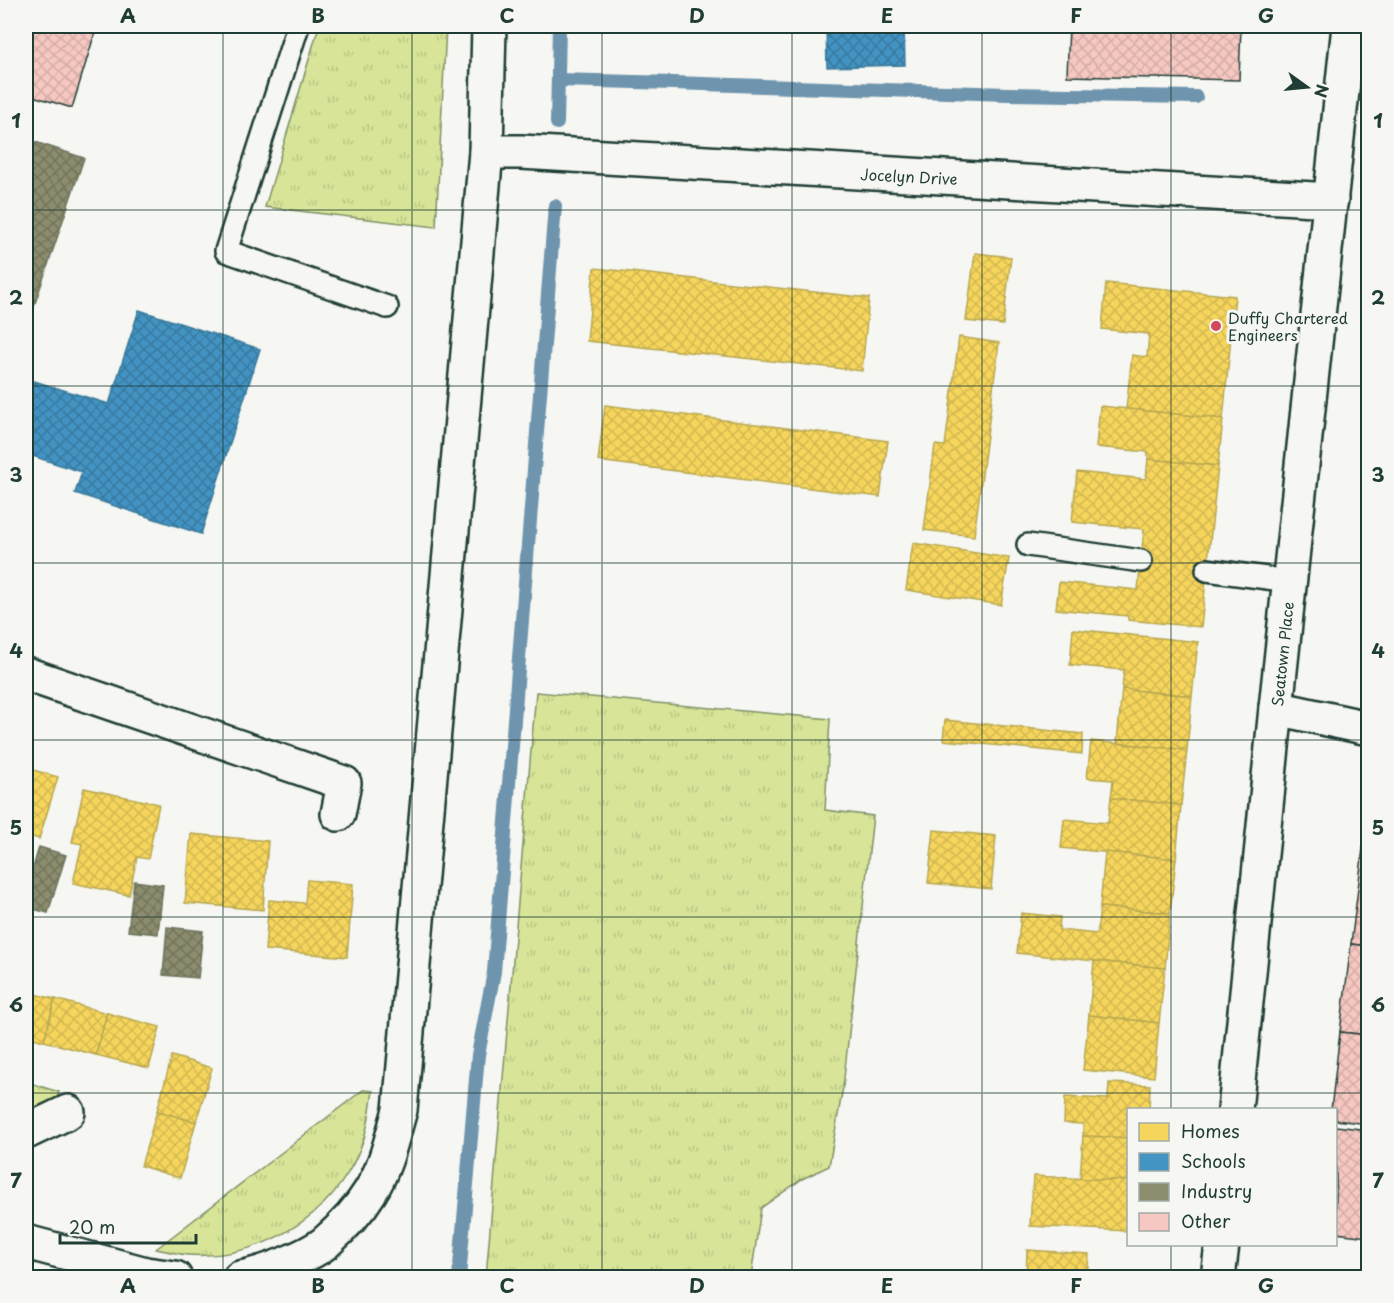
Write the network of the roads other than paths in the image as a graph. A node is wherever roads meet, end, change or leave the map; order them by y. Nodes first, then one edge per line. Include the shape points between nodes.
1 (298, 26) edge
2 (489, 26) edge
3 (1349, 26) edge
4 (486, 152) junction
5 (1331, 200) junction
6 (387, 307) dead end
7 (1028, 545) dead end
8 (1141, 561) dead end
9 (1207, 570) dead end
10 (1289, 581) junction
11 (26, 674) edge
12 (1276, 708) junction
13 (1368, 728) edge
14 (338, 814) dead end
15 (1235, 1108) edge
16 (68, 1112) dead end
17 (26, 1132) edge
18 (26, 1242) edge
19 (1222, 1246) edge
20 (175, 1278) edge
21 (240, 1278) edge
22 (1218, 1278) edge

1 - 6 lane via 226,251
2 - 4 street
3 - 5 street, Seatown Place
4 - 5 street, Jocelyn Drive
4 - 21 street via 400,1110 386,1160 371,1192 350,1218 324,1244 293,1261
5 - 10 street, Seatown Place
7 - 8 lane
9 - 10 lane
10 - 12 street, Seatown Place
11 - 14 street via 344,783
12 - 13 street
12 - 15 street, Seatown Place
16 - 17 street
18 - 20 street
19 - 22 street

